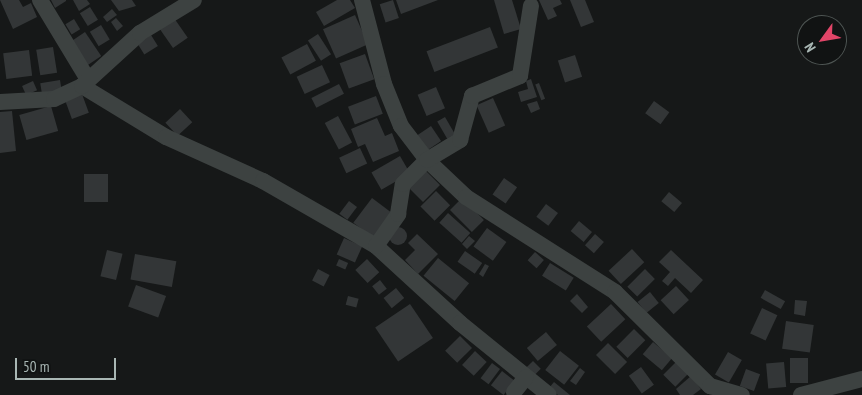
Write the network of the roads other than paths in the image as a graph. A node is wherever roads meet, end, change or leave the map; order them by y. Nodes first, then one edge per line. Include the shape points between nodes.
1 (40, 0) edge
2 (194, 0) edge
3 (362, 0) edge
4 (531, 6) dead end
5 (85, 82) junction
6 (0, 102) edge
7 (427, 160) junction
8 (376, 246) junction
9 (526, 377) junction
10 (862, 379) edge
11 (514, 392) dead end
12 (549, 395) edge
13 (742, 395) edge
14 (801, 395) edge

1 - 5 street
2 - 5 street via 140,33
3 - 7 street via 384,84 401,126
4 - 7 street via 520,76 478,90 472,96 460,140
5 - 6 street via 54,99
5 - 8 street via 166,137 263,181
7 - 8 street via 403,184 398,214
7 - 13 street via 466,198 615,292 710,386
8 - 9 street
9 - 11 street
9 - 12 street
10 - 14 street

